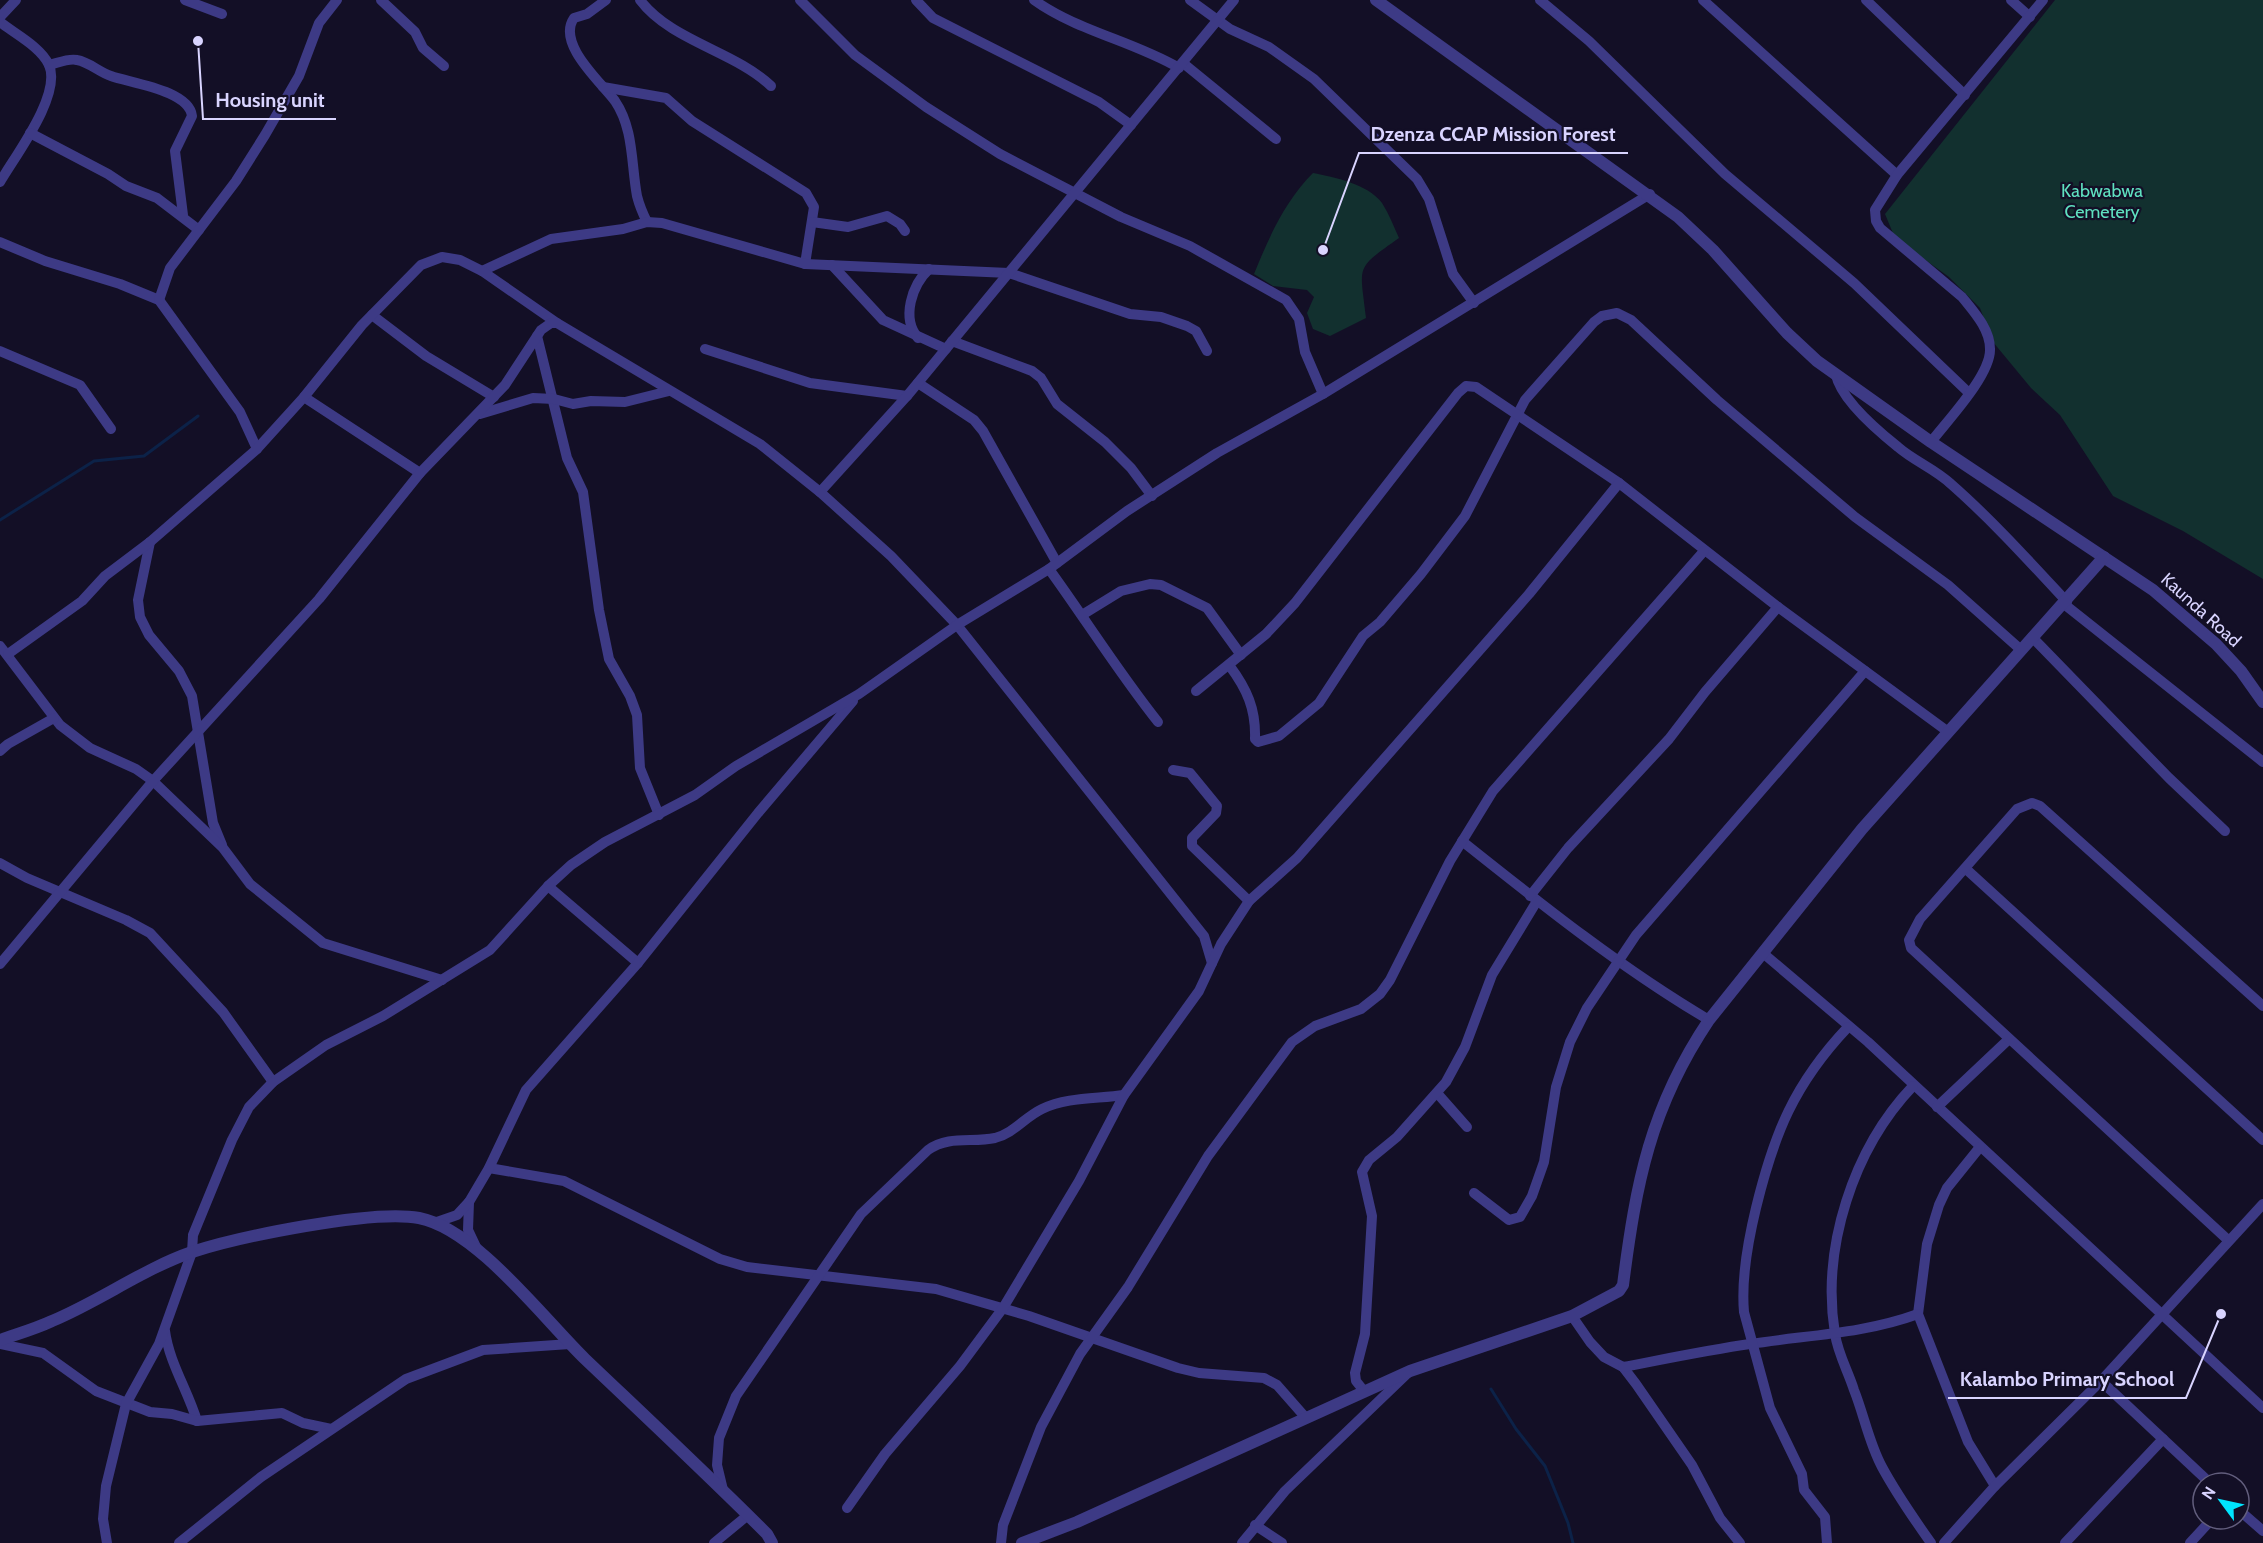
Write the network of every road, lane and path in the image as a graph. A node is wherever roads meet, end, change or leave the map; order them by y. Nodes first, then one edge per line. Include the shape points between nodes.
1 (16, 0) edge
2 (185, 0) edge
3 (337, 0) edge
4 (381, 0) edge
5 (606, 0) edge
6 (640, 0) edge
7 (800, 0) edge
8 (916, 0) edge
9 (1034, 0) edge
10 (1190, 0) edge
11 (1234, 0) edge
12 (1376, 0) edge
13 (1540, 0) edge
14 (1703, 0) edge
15 (1866, 0) edge
16 (2011, 0) edge
17 (2043, 0) edge
18 (222, 15) dead end
19 (0, 17) edge
20 (2030, 17) junction
21 (1219, 20) junction
22 (0, 22) edge
23 (49, 65) junction
24 (1181, 65) junction
25 (444, 66) dead end
26 (771, 86) dead end
27 (603, 87) junction
28 (1965, 95) junction
29 (1131, 125) junction
30 (30, 133) junction
31 (1276, 139) dead end
32 (1898, 175) junction
33 (0, 182) edge
34 (1075, 192) junction
35 (1650, 194) junction
36 (183, 215) junction
37 (647, 222) junction
38 (812, 222) junction
39 (200, 230) junction
40 (905, 231) dead end
41 (0, 242) edge
42 (805, 264) junction
43 (832, 265) junction
44 (928, 269) junction
45 (482, 271) junction
46 (1009, 273) junction
47 (159, 300) junction
48 (1474, 303) junction
49 (372, 315) junction
50 (557, 322) junction
51 (537, 336) junction
52 (918, 338) junction
53 (949, 345) junction
54 (705, 349) dead end
55 (0, 351) edge
56 (1207, 351) dead end
57 (1836, 375) junction
58 (918, 383) junction
59 (669, 391) junction
60 (1969, 393) junction
61 (1323, 394) junction
62 (907, 396) junction
63 (304, 397) junction
64 (494, 397) junction
65 (554, 399) junction
66 (476, 415) junction
67 (1516, 416) junction
68 (111, 429) dead end
69 (1931, 442) junction
70 (258, 449) junction
71 (420, 473) junction
72 (1619, 483) junction
73 (820, 492) junction
74 (1152, 495) junction
75 (150, 542) junction
76 (1704, 551) junction
77 (2104, 557) junction
78 (1053, 566) junction
79 (2065, 603) junction
80 (1778, 607) junction
81 (1082, 615) junction
82 (957, 625) junction
83 (2032, 637) junction
84 (2020, 649) junction
85 (4, 650) edge
86 (1241, 655) junction
87 (1229, 665) junction
88 (1865, 671) junction
89 (1196, 691) dead end
90 (859, 694) junction
91 (2263, 702) edge
92 (54, 718) junction
93 (1158, 723) dead end
94 (1947, 731) junction
95 (197, 732) junction
96 (0, 751) edge
97 (2263, 762) edge
98 (1173, 770) dead end
99 (153, 781) junction
100 (659, 815) junction
101 (2224, 831) dead end
102 (1462, 841) junction
103 (223, 848) junction
104 (0, 862) edge
105 (1966, 869) junction
106 (548, 886) junction
107 (63, 891) junction
108 (1534, 898) junction
109 (1249, 901) junction
110 (1764, 954) junction
111 (1617, 961) junction
112 (638, 963) junction
113 (1212, 963) junction
114 (0, 964) edge
115 (442, 980) junction
116 (2263, 1006) edge
117 (1709, 1020) junction
118 (1848, 1028) junction
119 (2008, 1039) junction
120 (273, 1082) junction
121 (1912, 1086) junction
122 (1437, 1093) junction
123 (1124, 1095) junction
124 (1937, 1107) junction
125 (1467, 1127) dead end
126 (2263, 1140) edge
127 (1980, 1147) junction
128 (489, 1168) junction
129 (1474, 1193) dead end
130 (469, 1202) junction
131 (2263, 1204) edge
132 (434, 1223) junction
133 (2228, 1240) junction
134 (479, 1251) junction
135 (192, 1252) junction
136 (820, 1275) junction
137 (1003, 1308) junction
138 (1918, 1314) junction
139 (2161, 1314) junction
140 (1572, 1316) junction
141 (165, 1329) junction
142 (1835, 1335) junction
143 (1090, 1336) junction
144 (0, 1342) edge
145 (1752, 1343) junction
146 (570, 1344) junction
147 (1623, 1367) junction
148 (1410, 1371) junction
149 (2101, 1381) junction
150 (1364, 1391) junction
151 (126, 1404) junction
152 (2263, 1408) edge
153 (1306, 1418) junction
154 (197, 1421) junction
155 (331, 1429) junction
156 (2163, 1439) junction
157 (2197, 1471) edge
158 (1995, 1486) junction
159 (724, 1493) junction
160 (847, 1508) dead end
161 (748, 1515) junction
162 (2251, 1520) edge
163 (1255, 1525) junction
164 (2201, 1531) edge
165 (2263, 1531) edge
166 (107, 1543) edge
167 (178, 1543) edge
168 (714, 1543) edge
169 (772, 1543) edge
170 (1001, 1543) edge
171 (1022, 1543) edge
172 (1242, 1543) edge
173 (1282, 1543) edge
174 (1740, 1543) edge
175 (1827, 1543) edge
176 (1931, 1543) edge
177 (1944, 1543) edge
178 (2065, 1543) edge
179 (2190, 1543) edge

1 - 19 street
2 - 18 street
3 - 39 street via 319,23 299,76 265,135
4 - 25 street
5 - 27 street via 574,18 570,26 575,51
6 - 26 street via 670,25 710,50 745,65
7 - 34 street via 855,55 926,107 1000,154
8 - 29 street via 933,18 1099,102
9 - 24 street via 1066,18
10 - 21 street
11 - 21 street
12 - 35 street, Kaunda Road
13 - 60 street via 1589,41 1739,188 1871,299
14 - 32 street
15 - 28 street
16 - 20 street
17 - 20 street
20 - 28 street
21 - 24 street
21 - 48 street via 1269,46 1314,79 1417,179 1429,199 1453,274
22 - 23 street via 38,51
23 - 30 street via 51,87
23 - 36 street via 80,61 110,76 166,92 188,107 192,116 175,151
24 - 29 street
24 - 31 street
27 - 37 street via 624,117 635,165 637,196
27 - 38 street via 666,98 692,121 806,193 814,207
28 - 32 street
29 - 34 street
30 - 33 street
30 - 36 street
32 - 60 street via 1875,210 1876,221 1962,297 1979,318 1990,350 1988,364
34 - 46 street
34 - 61 street via 1121,218 1209,256 1286,300 1299,320 1305,352
35 - 48 street
35 - 57 street, Kaunda Road via 1695,232 1787,333
36 - 39 street
37 - 42 street via 713,236
37 - 45 street via 551,238
38 - 40 street via 849,227 887,216
38 - 42 street
39 - 47 street via 170,268
41 - 47 street
42 - 43 street
43 - 44 street
43 - 52 street via 883,320
44 - 46 street
44 - 52 street via 912,292 913,329
45 - 49 street via 460,260 442,257 422,265
45 - 50 street
46 - 53 street
46 - 56 street via 1130,314 1161,317 1187,326 1196,331
47 - 70 street via 240,412
48 - 61 street
49 - 63 street
49 - 64 street via 426,356
50 - 51 street via 546,326
50 - 59 street
51 - 64 street
51 - 65 street
52 - 53 street
53 - 58 street
53 - 74 street via 1032,371 1057,404 1105,442
54 - 62 street via 810,383
55 - 68 street via 80,385
57 - 69 street, Kaunda Road
57 - 79 street via 1838,387 1868,420 1898,448 1952,484 2025,555
58 - 62 street
58 - 78 street via 974,420 983,431
59 - 65 street via 625,402 573,404
59 - 73 street via 754,440
60 - 69 street
61 - 74 street via 1246,435
62 - 73 street
63 - 70 street
63 - 71 street
64 - 66 street
65 - 66 street via 533,398
65 - 100 street via 567,459 583,492 609,659 637,715 640,768
66 - 71 street
67 - 72 street
67 - 84 street via 1594,322 1610,313 1624,315 1855,517 1948,585
67 - 86 street via 1476,387 1466,386 1295,603
67 - 87 street via 1465,516 1421,574 1363,636 1313,710 1279,736 1258,742 1249,694
69 - 77 street, Kaunda Road
70 - 75 street
71 - 95 street via 312,607
72 - 76 street
72 - 109 street via 1529,594 1297,858
73 - 82 street via 891,556
74 - 78 street
75 - 85 street via 105,576 82,601
75 - 95 street via 138,600 140,617 149,635 187,683
76 - 80 street
76 - 102 street via 1514,765
77 - 79 street
77 - 91 street, Kaunda Road via 2186,616 2241,671
78 - 81 street
78 - 82 street
79 - 83 street
79 - 97 street
80 - 88 street
80 - 108 street via 1669,739 1568,848
81 - 86 street via 1121,591 1161,585 1207,608
81 - 93 street
82 - 90 street
82 - 113 street via 1204,936
83 - 84 street
83 - 101 street
84 - 94 street
85 - 92 street
86 - 87 street
87 - 89 street
88 - 94 street
88 - 111 street via 1665,900
90 - 100 street
90 - 112 street
92 - 96 street
92 - 99 street via 90,748
94 - 110 street
95 - 99 street
95 - 103 street via 213,823
98 - 109 street via 1190,773 1217,806 1216,813 1192,838 1192,846
99 - 103 street
99 - 107 street
100 - 106 street via 605,842
102 - 108 street
102 - 143 street via 1386,986 1361,1009 1315,1026 1292,1042 1208,1156 1128,1287
103 - 115 street via 250,884 323,943
104 - 107 street via 27,878
105 - 116 street via 2017,809 2032,803 2040,806
105 - 119 street via 1911,932 1911,948
105 - 126 street
106 - 112 street
106 - 115 street via 498,943
107 - 114 street
107 - 120 street via 150,933 224,1012
108 - 111 street
108 - 122 street via 1492,975 1465,1047
109 - 113 street
110 - 117 street
110 - 118 street
111 - 117 street
111 - 129 street via 1570,1042 1556,1087 1544,1162 1520,1217 1509,1220
112 - 128 street via 526,1090
113 - 123 street via 1199,990
115 - 120 street via 326,1046
117 - 140 street via 1680,1068 1652,1132 1634,1202 1623,1285 1611,1296
118 - 121 street via 1868,1042
118 - 145 street via 1800,1088 1772,1146 1763,1175 1743,1297
119 - 124 street
119 - 133 street
120 - 135 street via 249,1107 236,1132 193,1235
121 - 124 street
121 - 142 street via 1867,1149 1845,1209 1833,1274
122 - 125 street
122 - 150 street via 1369,1160 1362,1172 1372,1216 1365,1334 1355,1373
123 - 136 street via 1058,1102 1039,1110 1007,1134 982,1140 950,1140 932,1147 861,1214
123 - 137 street via 1079,1181
124 - 127 street
127 - 138 street via 1947,1188 1939,1205 1927,1244
127 - 139 street
128 - 130 street
128 - 136 street via 564,1181 733,1264
130 - 132 street via 457,1215
130 - 134 street via 468,1230
131 - 133 street
132 - 134 street
132 - 135 street via 383,1216 263,1235
133 - 139 street
134 - 146 street
135 - 141 street
135 - 144 street via 52,1321
136 - 137 street via 916,1285
136 - 159 street via 752,1369 728,1411 717,1451
137 - 143 street
137 - 160 street via 960,1366 885,1454
138 - 142 street
138 - 158 street via 1964,1434
139 - 149 street
139 - 152 street
140 - 147 street via 1604,1357
140 - 148 street
141 - 151 street
141 - 154 street via 166,1342
142 - 145 street
142 - 176 street via 1882,1466
143 - 153 street via 1199,1373 1264,1378 1277,1385
143 - 170 street via 1041,1427 1003,1525
144 - 151 street via 43,1353 96,1391
145 - 147 street
145 - 175 street via 1776,1426 1802,1474 1804,1490 1825,1517
146 - 155 street via 483,1350 448,1361 406,1379
146 - 159 street
147 - 174 street via 1692,1465 1720,1518
148 - 150 street
148 - 163 street
149 - 156 street
149 - 158 street
150 - 153 street
151 - 154 street
151 - 166 street via 106,1486 103,1520
153 - 171 street
154 - 155 street via 282,1413
155 - 167 street via 261,1477
156 - 157 street
156 - 178 street
158 - 177 street
159 - 161 street
161 - 168 street
161 - 169 street
162 - 165 street
163 - 172 street
163 - 173 street
164 - 179 street

